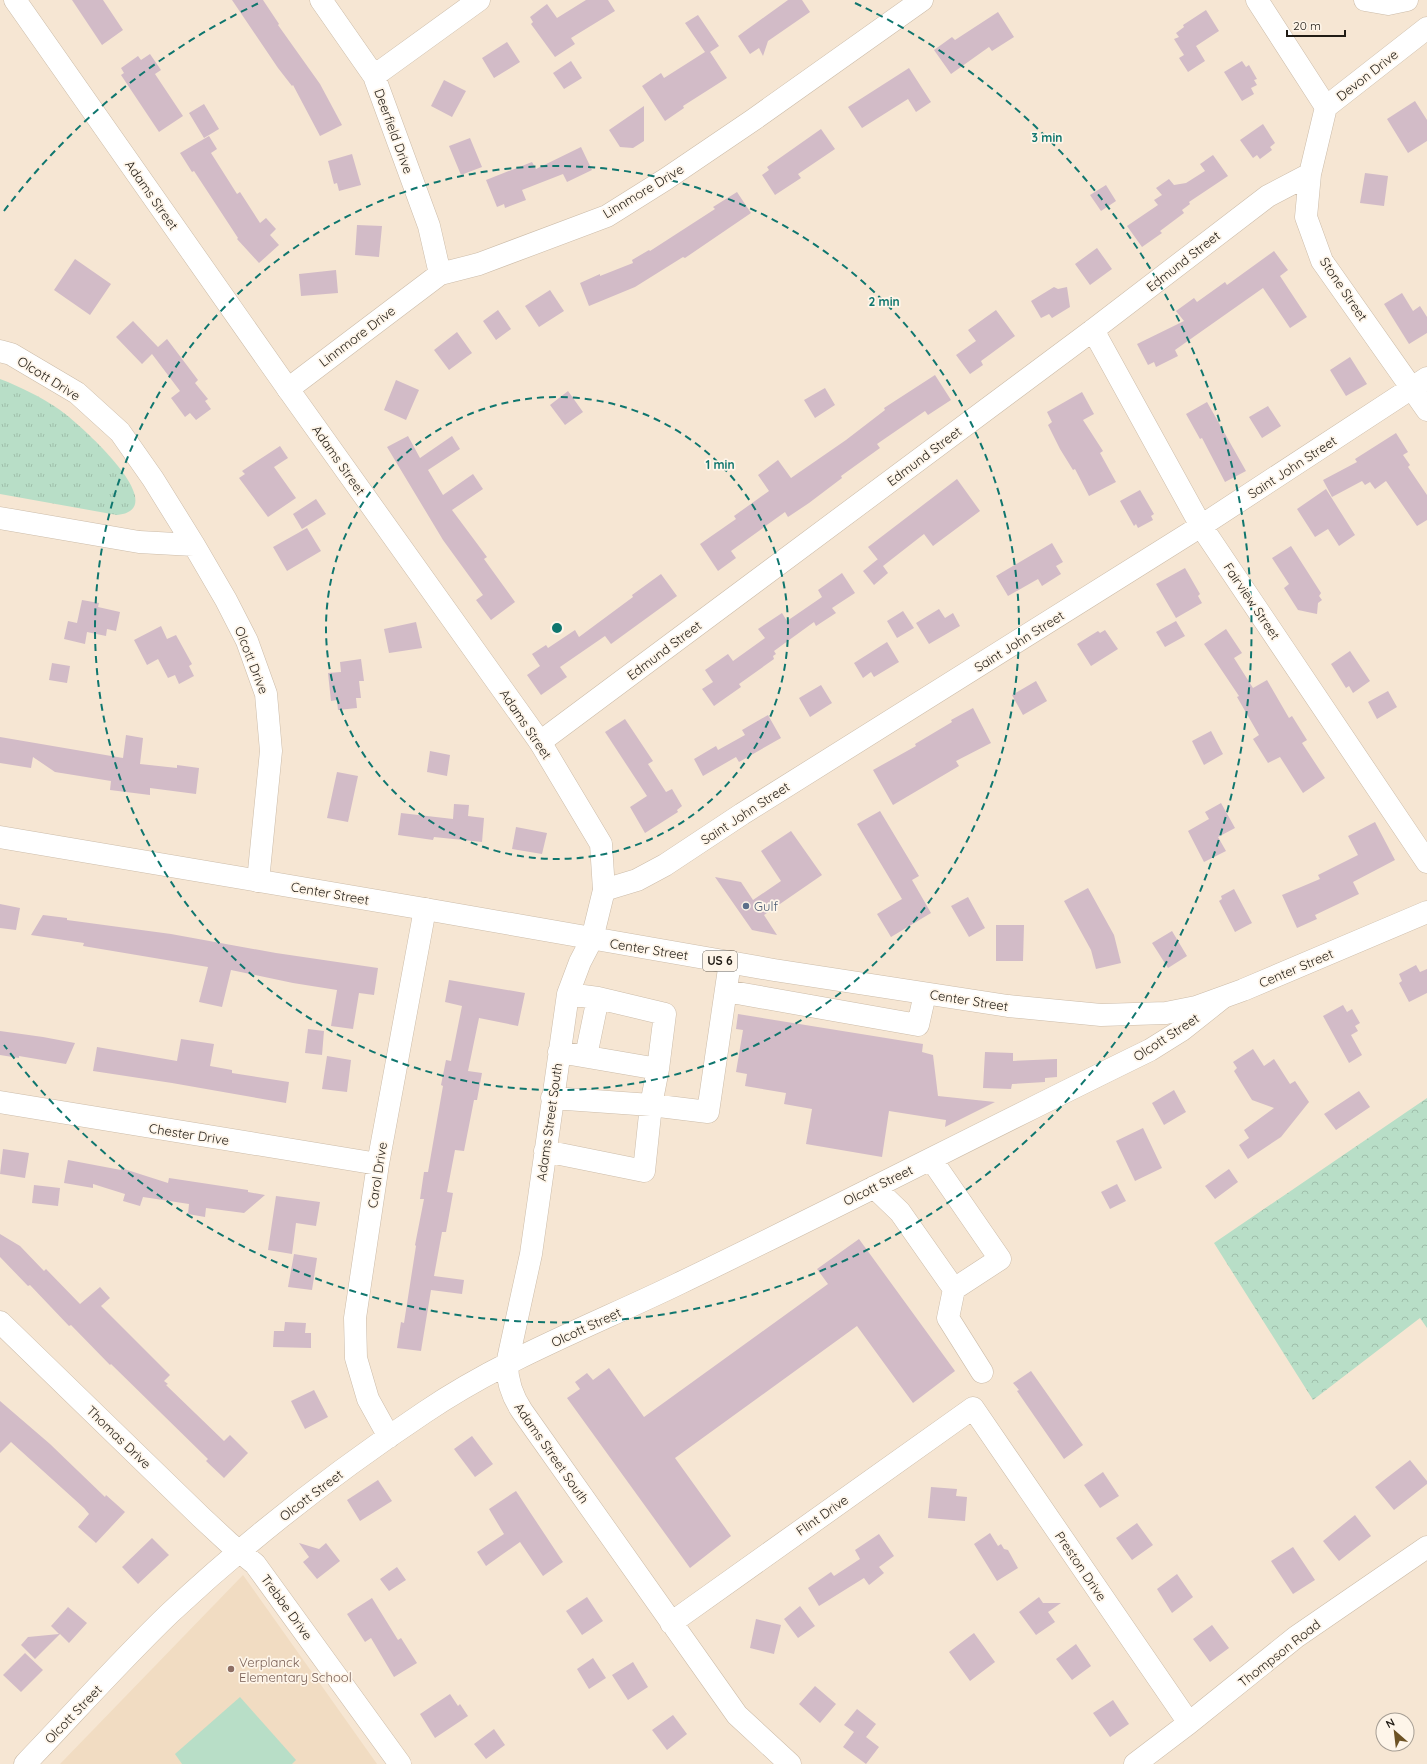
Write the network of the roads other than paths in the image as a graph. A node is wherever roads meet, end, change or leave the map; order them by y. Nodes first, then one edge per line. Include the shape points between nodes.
1 (15, 0) edge
2 (321, 0) edge
3 (479, 0) edge
4 (922, 0) edge
5 (1257, 0) edge
6 (1365, 0) edge
7 (1407, 0) edge
8 (1427, 28) edge
9 (374, 76) junction
10 (1326, 107) junction
11 (1310, 174) junction
12 (440, 274) junction
13 (1093, 330) junction
14 (0, 351) edge
15 (1420, 383) edge
16 (288, 389) junction
17 (1427, 410) edge
18 (0, 518) edge
19 (1201, 526) junction
20 (194, 545) junction
21 (540, 742) junction
22 (0, 837) edge
23 (1427, 862) edge
24 (258, 881) junction
25 (604, 890) junction
26 (425, 909) junction
27 (1427, 912) edge
28 (592, 940) junction
29 (730, 962) junction
30 (726, 991) junction
31 (568, 994) junction
32 (925, 994) junction
33 (598, 998) junction
34 (1222, 998) junction
35 (559, 1052) junction
36 (586, 1056) junction
37 (658, 1068) junction
38 (552, 1098) junction
39 (0, 1102) edge
40 (650, 1105) junction
41 (545, 1151) junction
42 (930, 1159) junction
43 (378, 1164) junction
44 (874, 1187) junction
45 (954, 1288) junction
46 (0, 1322) edge
47 (507, 1364) junction
48 (982, 1372) dead end
49 (973, 1408) joint
50 (389, 1437) junction
51 (1427, 1548) edge
52 (240, 1550) junction
53 (672, 1623) junction
54 (1189, 1724) junction
55 (25, 1764) edge
56 (400, 1764) edge
57 (790, 1764) edge
58 (1135, 1764) edge

1 - 16 street, Adams Street
2 - 9 street, Deerfield Drive
3 - 9 street
4 - 12 street, Linnmore Drive via 753,120 606,216 479,264
5 - 10 street
6 - 7 street via 1388,4
8 - 10 street, Devon Drive
9 - 12 street, Deerfield Drive via 429,226
10 - 11 street, Stone Street
11 - 13 street, Edmund Street via 1268,196
11 - 15 street, Stone Street via 1306,217 1322,261
12 - 16 street, Linnmore Drive
13 - 19 street, Fairview Street
13 - 21 street, Edmund Street
14 - 20 street, Olcott Drive via 11,354 77,393 120,432
15 - 17 street, Stone Street
15 - 19 street, Saint John Street
16 - 21 street, Adams Street
18 - 20 street via 139,542
19 - 23 street, Fairview Street
19 - 25 street, Saint John Street via 665,865 637,880
20 - 24 street, Olcott Drive via 247,641 266,694 271,751
21 - 25 street, Adams Street via 601,844
22 - 24 street, Center Street / US 6
24 - 26 street, Center Street / US 6
25 - 28 street, Adams Street
26 - 28 street, Center Street / US 6
26 - 43 street, Carol Drive
27 - 34 street, Center Street / US 6
28 - 29 street, Center Street / US 6
28 - 31 street, Adams Street South via 580,962
29 - 30 street
29 - 32 street, Center Street / US 6
30 - 32 street via 918,1025
30 - 40 street via 708,1112
31 - 33 street
31 - 35 street, Adams Street South
32 - 34 street, Center Street / US 6 via 1008,1006 1108,1015 1166,1013
33 - 36 street
33 - 37 street via 665,1014
34 - 42 street, Olcott Street via 1182,1030 1150,1050
35 - 36 street
35 - 38 street, Adams Street South
36 - 37 street
37 - 40 street
38 - 40 street
38 - 41 street, Adams Street South
39 - 43 street, Chester Drive
40 - 41 street via 644,1171
41 - 47 street, Adams Street South via 531,1254
42 - 44 street, Olcott Street
42 - 45 street via 1000,1258
43 - 50 street, Carol Drive via 355,1318 356,1358 368,1399
44 - 45 street via 900,1212
44 - 47 street, Olcott Street via 676,1285
45 - 48 street via 948,1318
46 - 52 street, Thomas Drive via 201,1517
47 - 50 street, Olcott Street via 427,1410
47 - 53 street, Adams Street South via 507,1378 515,1401
49 - 53 street, Flint Drive
49 - 54 street, Preston Drive
50 - 52 street, Olcott Street
51 - 54 street, Thompson Road via 1296,1637
52 - 55 street, Olcott Street via 167,1616
52 - 56 street, Trebbe Drive via 267,1578
53 - 57 street, Adams Street South via 737,1715
54 - 58 street, Thompson Road

